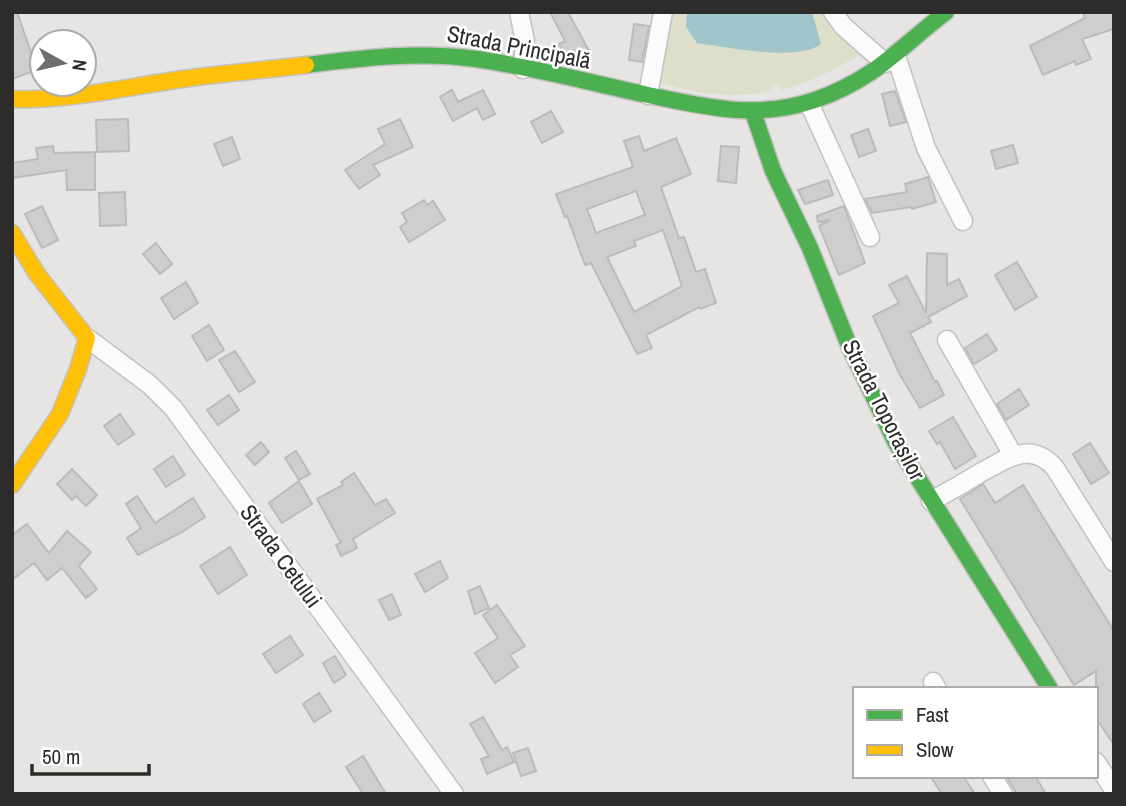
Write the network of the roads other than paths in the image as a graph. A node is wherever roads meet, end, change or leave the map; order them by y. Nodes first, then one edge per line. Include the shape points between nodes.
1 (519, 12) edge
2 (663, 12) edge
3 (833, 12) edge
4 (946, 12) edge
5 (890, 60) junction
6 (523, 69) junction
7 (648, 95) junction
8 (12, 99) edge
9 (809, 103) junction
10 (753, 112) junction
11 (963, 221) dead end
12 (12, 233) edge
13 (870, 237) dead end
14 (87, 338) junction
15 (947, 340) dead end
16 (1013, 455) junction
17 (12, 485) edge
18 (931, 501) junction
19 (1114, 562) edge
20 (1049, 687) edge
21 (1098, 765) edge
22 (993, 778) edge
23 (1114, 790) edge
24 (454, 794) edge
25 (1003, 794) edge

1 - 6 street via 525,41
2 - 7 street
3 - 5 street via 843,26
4 - 5 main road, Strada Principală
5 - 9 main road, Strada Principală
5 - 11 street via 926,148
6 - 7 main road, Strada Principală
6 - 8 main road, Strada Principală via 448,55 410,54 183,79 83,96
7 - 10 main road, Strada Principală
9 - 10 main road, Strada Principală
9 - 13 street
10 - 18 main road, Strada Toporașilor via 773,171 850,348 896,443
12 - 14 main road via 59,306
14 - 17 main road via 60,414
14 - 24 street, Strada Cetului via 174,409
15 - 16 street
16 - 18 street
16 - 19 street via 1047,458
18 - 20 main road, Strada Toporașilor
21 - 23 street
22 - 25 street

